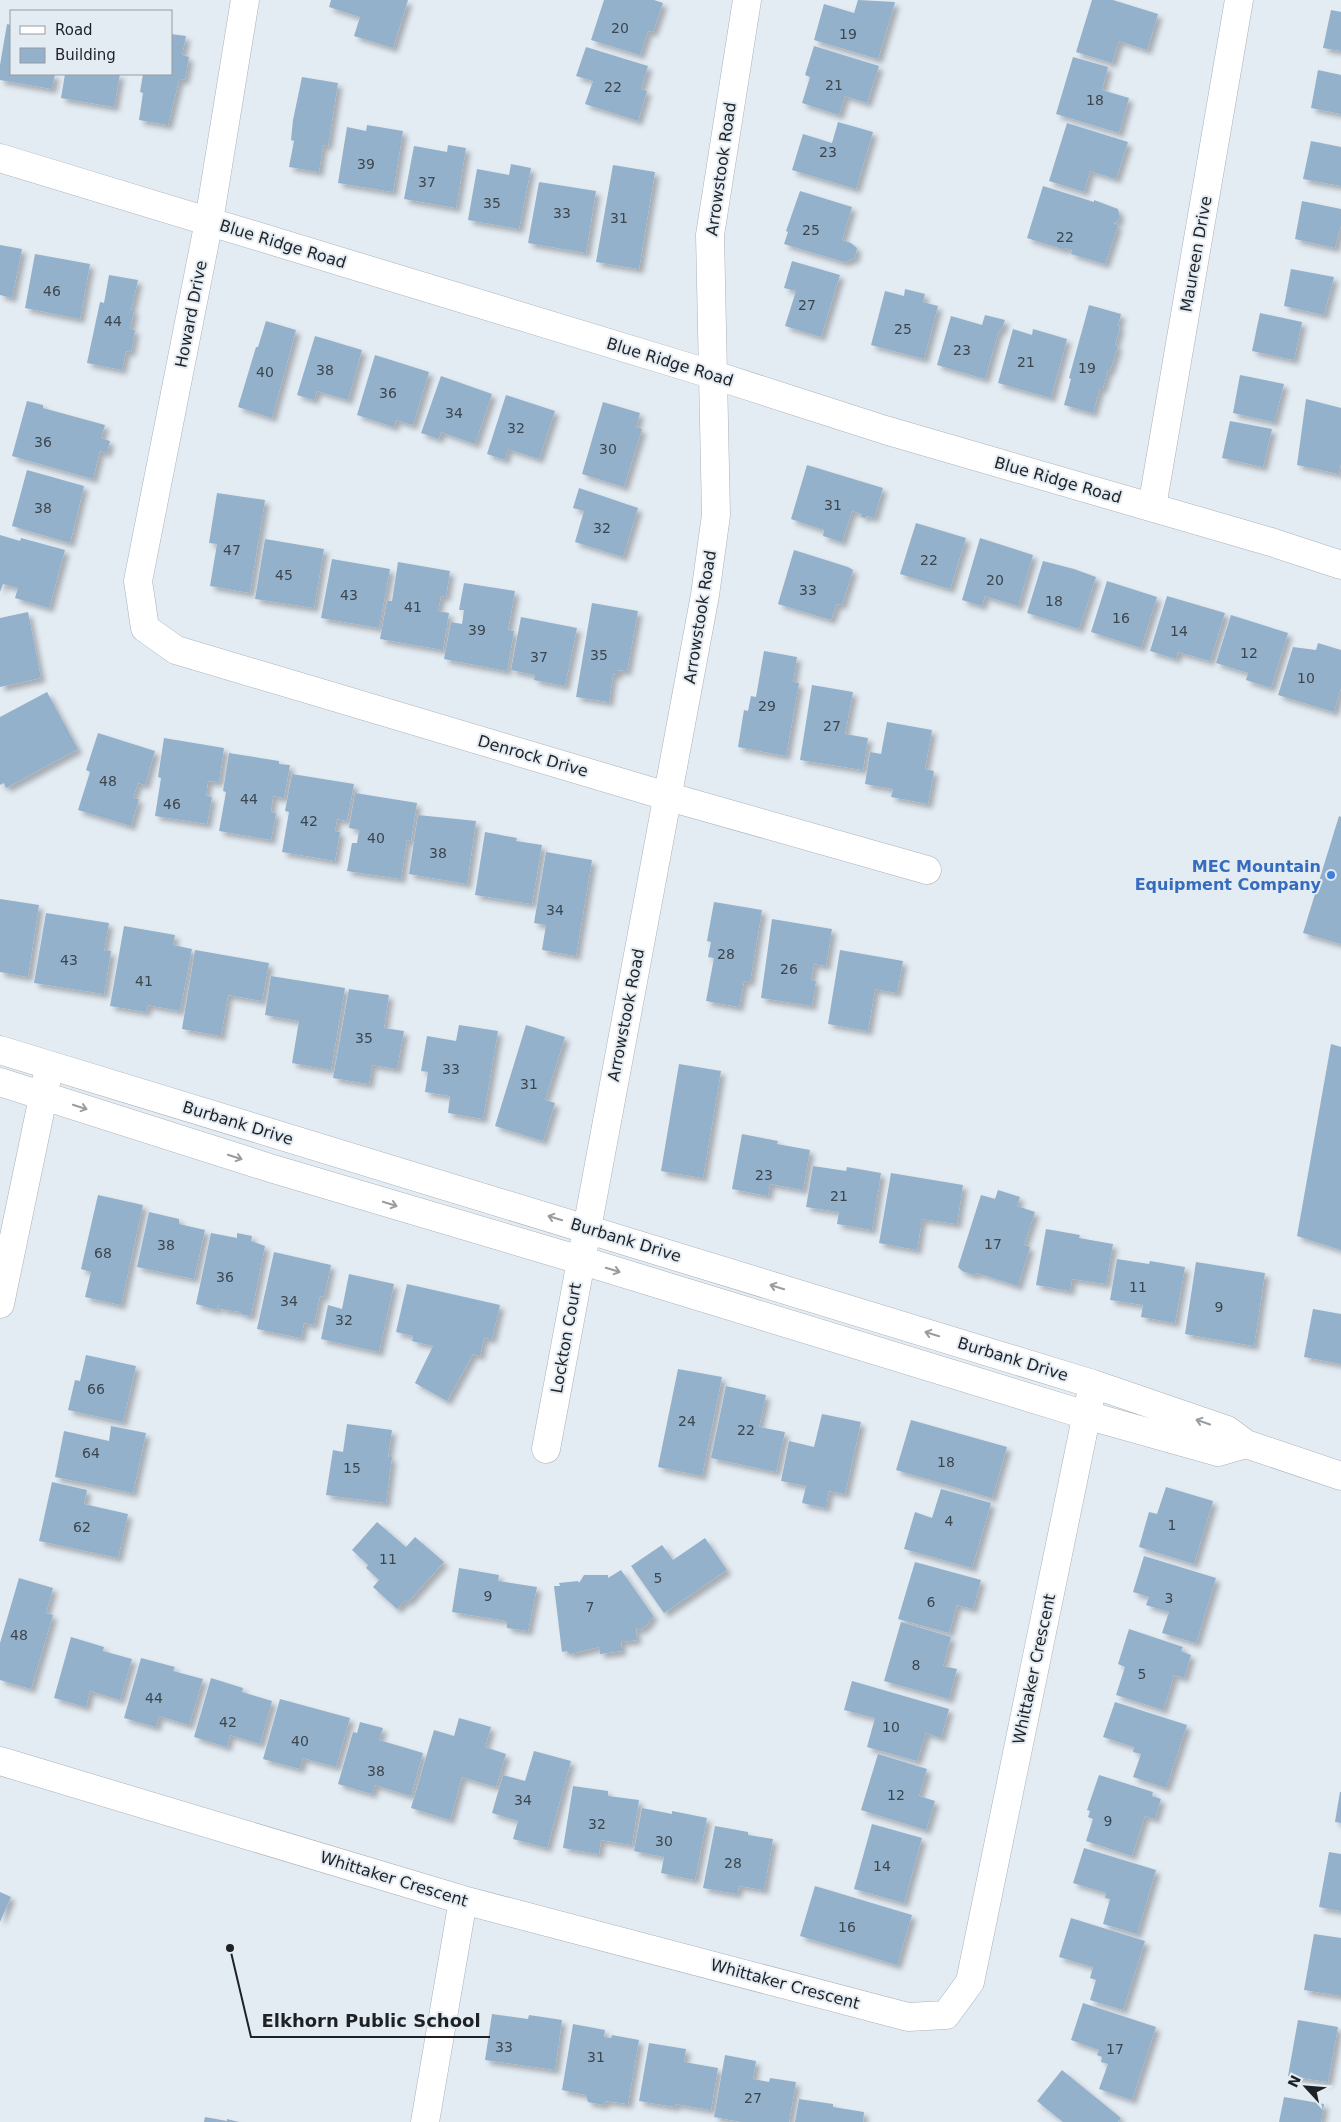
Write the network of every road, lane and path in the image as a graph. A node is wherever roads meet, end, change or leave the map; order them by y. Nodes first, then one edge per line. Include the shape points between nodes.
1 (245, 0) edge
2 (747, 0) edge
3 (1240, 0) edge
4 (0, 158) edge
5 (209, 221) junction
6 (714, 374) junction
7 (1152, 508) junction
8 (1341, 565) edge
9 (145, 628) joint
10 (668, 796) junction
11 (927, 870) dead end
12 (0, 1050) edge
13 (50, 1066) junction
14 (0, 1082) edge
15 (43, 1096) junction
16 (586, 1228) junction
17 (580, 1260) junction
18 (0, 1304) edge
19 (1093, 1384) junction
20 (1086, 1415) junction
21 (1246, 1444) junction
22 (546, 1449) dead end
23 (1341, 1476) edge
24 (0, 1761) edge
25 (463, 1900) junction
26 (425, 2122) edge

1 - 5 street, Howard Drive
2 - 6 street, Arrowstook Road via 710,235
3 - 7 street, Maureen Drive
4 - 5 street, Blue Ridge Road
5 - 6 street, Blue Ridge Road
5 - 9 street, Howard Drive via 138,581
6 - 7 street, Blue Ridge Road via 885,430
6 - 10 street, Arrowstook Road via 716,515 700,631
7 - 8 street, Blue Ridge Road
9 - 10 street, Denrock Drive via 176,650
10 - 11 street, Denrock Drive
10 - 16 street, Arrowstook Road
12 - 13 street, Burbank Drive
13 - 15 street
16 -> 13 street, Burbank Drive
14 - 15 street, Burbank Drive
15 -> 17 street, Burbank Drive via 270,1168
15 - 18 street
16 - 17 street, Lockton Court
19 -> 16 street, Burbank Drive
17 -> 20 street, Burbank Drive
17 - 22 street, Lockton Court
19 - 20 street, Whittaker Crescent
21 -> 19 street, Burbank Drive via 1227,1430
20 - 21 street, Burbank Drive via 1218,1452
20 - 25 street, Whittaker Crescent via 970,1982 946,2015 908,2017
21 - 23 street, Burbank Drive
24 - 25 street, Whittaker Crescent
25 - 26 street

